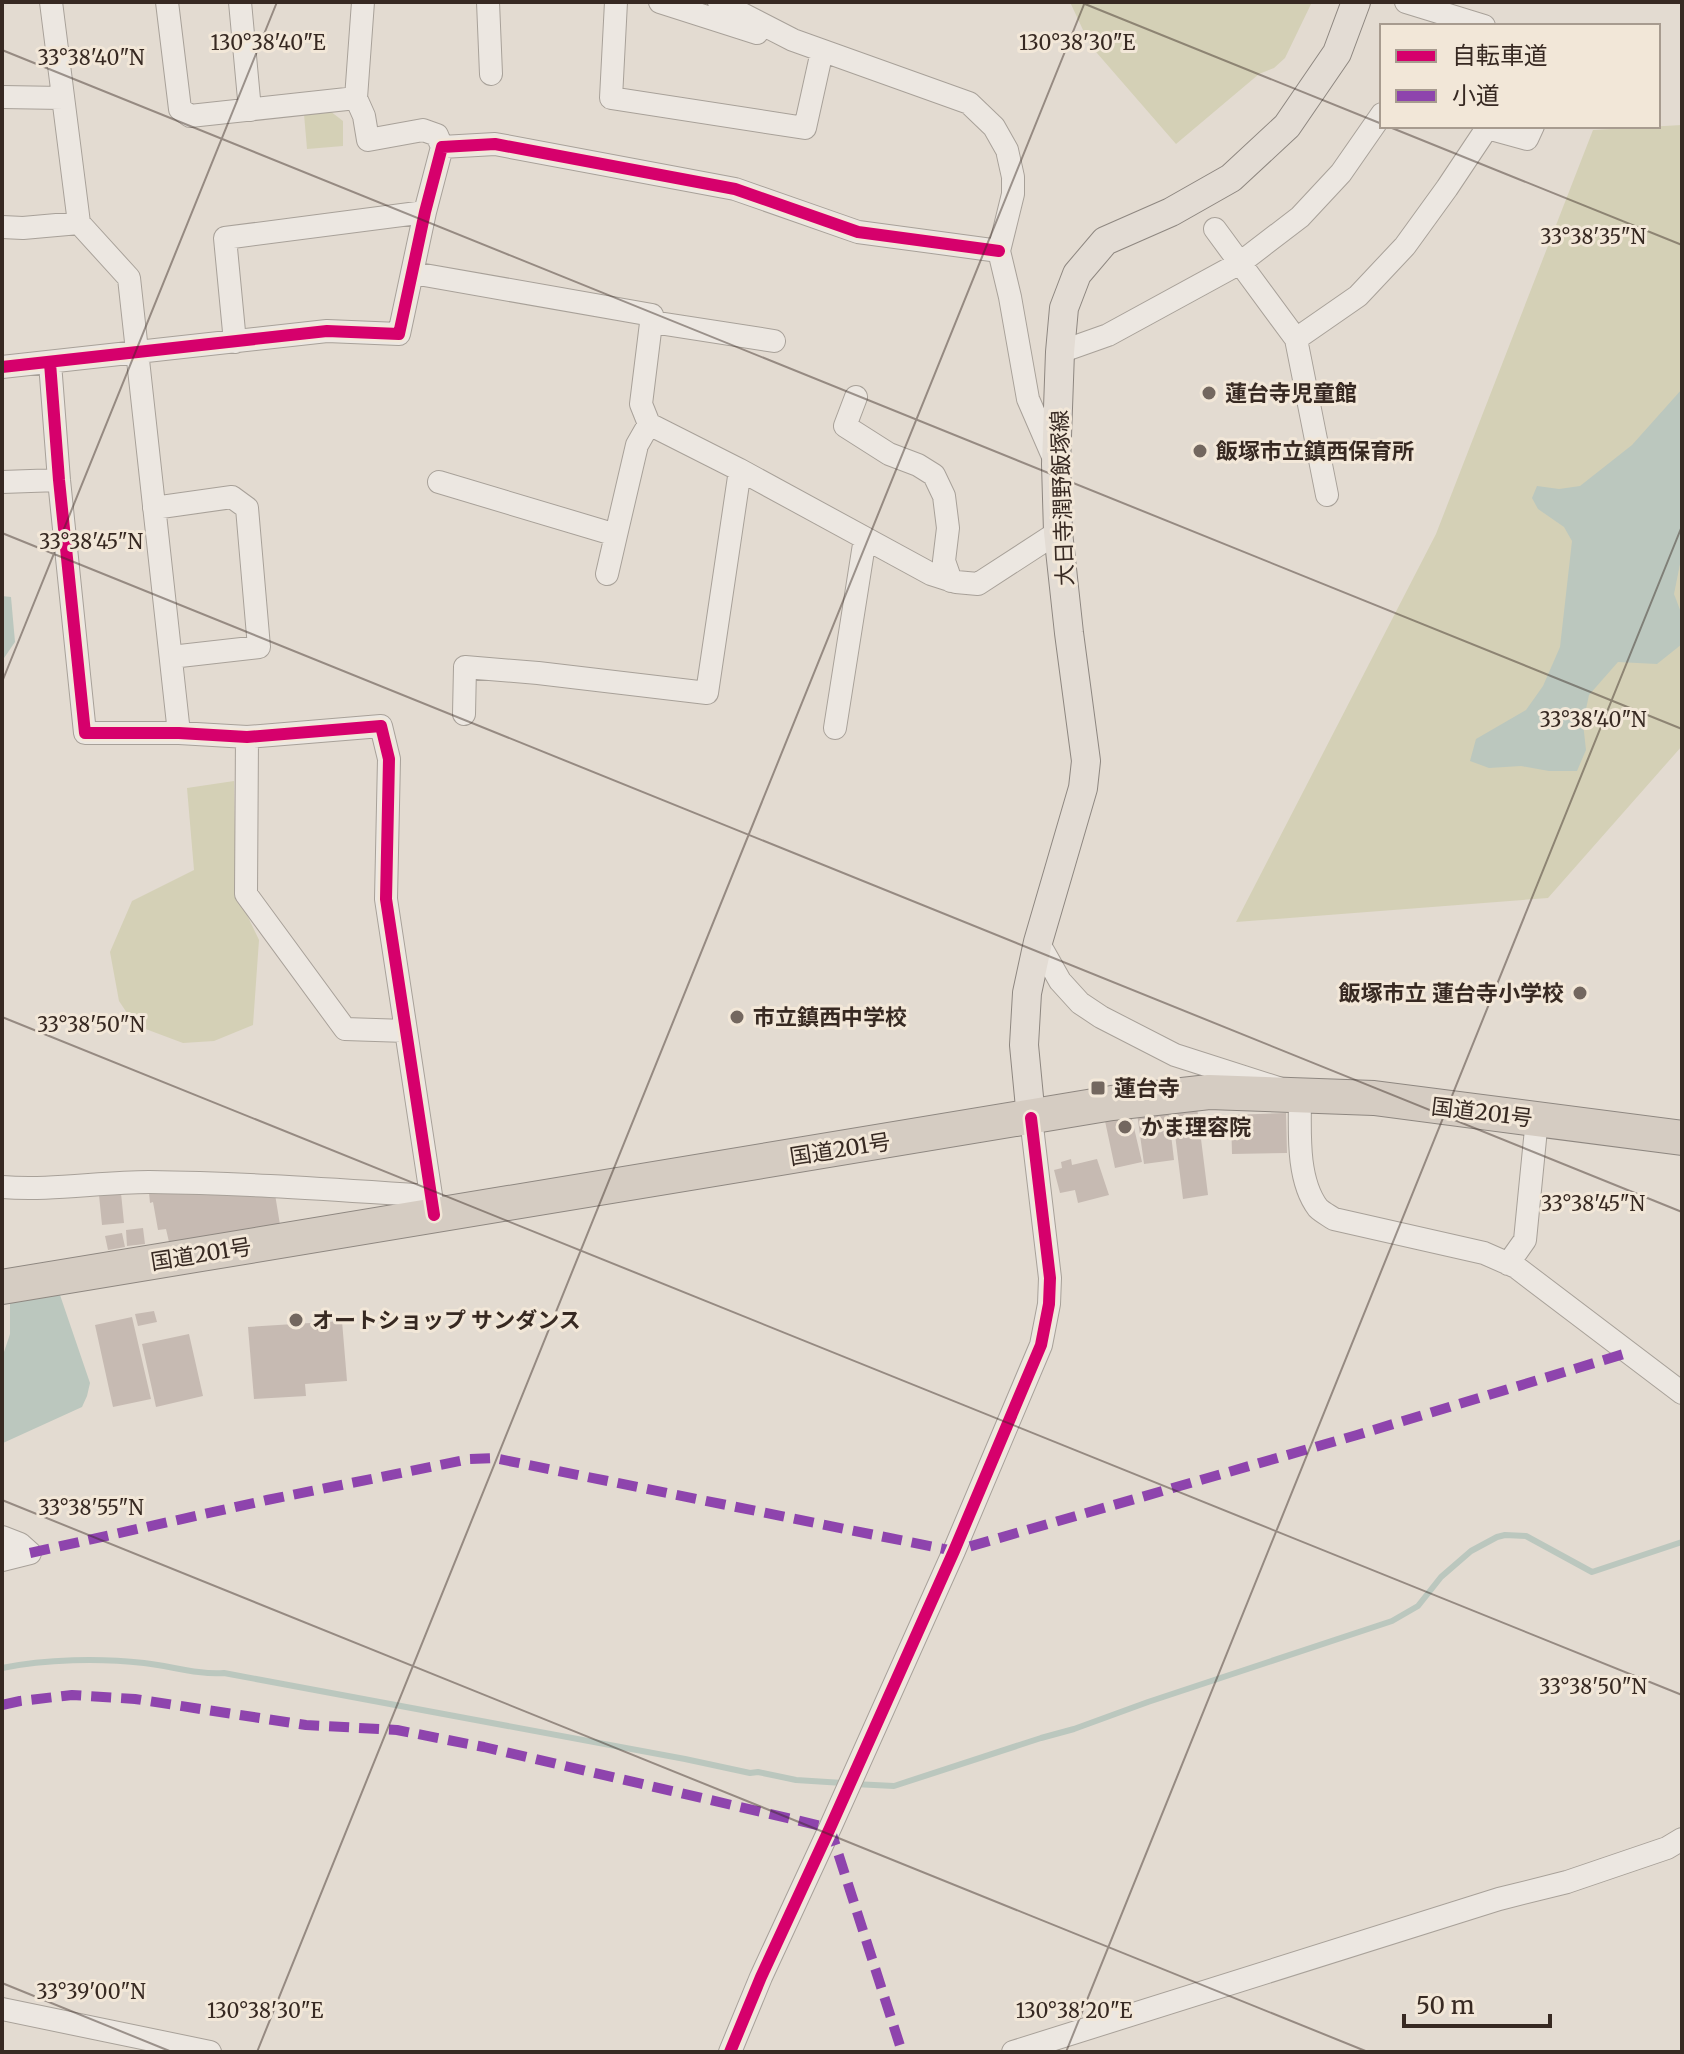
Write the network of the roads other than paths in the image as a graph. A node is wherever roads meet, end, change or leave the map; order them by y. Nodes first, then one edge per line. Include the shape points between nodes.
1 (51, 2) edge
2 (167, 2) edge
3 (240, 2) edge
4 (363, 2) edge
5 (488, 2) edge
6 (616, 2) edge
7 (660, 2) edge
8 (719, 2) edge
9 (1356, 2) edge
10 (1406, 2) edge
11 (1478, 24) edge
12 (793, 40) junction
13 (822, 51) junction
14 (491, 74) dead end
15 (2, 97) edge
16 (63, 98) junction
17 (356, 98) junction
18 (250, 110) junction
19 (1380, 117) edge
20 (1482, 128) edge
21 (1487, 128) edge
22 (1532, 128) edge
23 (442, 147) junction
24 (425, 212) junction
25 (79, 223) junction
26 (2, 227) edge
27 (1215, 229) dead end
28 (999, 251) junction
29 (1240, 263) junction
30 (413, 273) junction
31 (652, 322) junction
32 (1296, 339) junction
33 (774, 341) dead end
34 (235, 342) junction
35 (137, 352) junction
36 (1060, 352) junction
37 (50, 363) junction
38 (2, 367) edge
39 (856, 397) dead end
40 (649, 424) junction
41 (1056, 464) junction
42 (740, 470) junction
43 (59, 480) junction
44 (2, 482) edge
45 (439, 482) dead end
46 (1327, 495) dead end
47 (154, 508) junction
48 (1058, 532) junction
49 (616, 535) junction
50 (865, 538) junction
51 (607, 574) dead end
52 (951, 581) junction
53 (171, 657) junction
54 (464, 714) dead end
55 (835, 728) dead end
56 (179, 733) junction
57 (247, 737) junction
58 (1038, 942) junction
59 (406, 1031) junction
60 (1300, 1095) junction
61 (1031, 1118) junction
62 (1537, 1119) junction
63 (1682, 1138) edge
64 (2, 1187) edge
65 (433, 1205) junction
66 (1508, 1264) junction
67 (2, 1287) edge
68 (1682, 1393) edge
69 (2, 1537) edge
70 (2, 1560) edge
71 (1682, 1839) edge
72 (2, 2009) edge
73 (210, 2052) edge
74 (730, 2052) edge
75 (1013, 2052) edge

1 - 16 street
2 - 18 street via 180,109 190,116
3 - 18 street
4 - 17 street
5 - 14 street
6 - 13 street via 611,98 805,128
7 - 12 street via 749,32
8 - 12 street
9 - 36 main road, 大日寺潤野飯塚線 via 1337,53 1287,126 1231,178 1105,241 1077,274 1064,308
10 - 11 street
12 - 13 street
13 - 28 street via 969,103 994,127 1013,177
15 - 16 street
16 - 25 street
17 - 18 street
17 - 23 street via 368,140 423,130 437,135
19 - 29 street via 1341,173 1300,217
20 - 32 street via 1405,246 1358,296
21 - 22 street via 1527,139
23 - 24 street
23 - 28 street via 495,144 540,152 735,189 858,232
24 - 30 street
24 - 34 street via 225,238
25 - 26 street
25 - 35 street via 129,278
27 - 29 street
28 - 41 street via 1028,399
29 - 32 street
29 - 36 street via 1108,335
30 - 31 street via 652,315
30 - 34 street via 399,334 327,331
31 - 33 street
31 - 40 street via 641,404
32 - 46 street
34 - 35 street
35 - 37 street
35 - 47 street
36 - 41 main road, 大日寺潤野飯塚線
37 - 38 street
37 - 43 street
39 - 52 street via 845,426 934,475 944,496 944,561
40 - 42 street
40 - 49 street via 637,445
41 - 48 main road, 大日寺潤野飯塚線
42 - 50 street
42 - 54 street via 707,693 465,667
43 - 44 street
43 - 56 street via 85,733
45 - 49 street
47 - 53 street
47 - 53 street via 232,497 247,508 259,647
48 - 52 street via 978,584
48 - 58 main road, 大日寺潤野飯塚線 via 1086,761 1083,788
49 - 51 street
50 - 52 street
50 - 55 street
53 - 56 street
56 - 57 street
57 - 59 street via 246,894 345,1029
57 - 59 street via 381,726 389,759 386,899
58 - 60 street via 1060,981 1101,1017 1175,1055
58 - 61 main road, 大日寺潤野飯塚線 via 1027,993 1024,1045
59 - 65 street
60 - 61 highway, 国道201号 via 1209,1092
60 - 62 highway, 国道201号 via 1374,1098
60 - 66 street via 1300,1148 1308,1191 1320,1210 1334,1219 1484,1253
61 - 65 highway, 国道201号
61 - 74 street via 1050,1278 1041,1345
62 - 63 highway, 国道201号
62 - 66 street via 1525,1240
64 - 65 street via 222,1183
65 - 67 highway, 国道201号
66 - 68 street
69 - 70 street via 30,1553
71 - 75 street via 1567,1882
72 - 73 street

